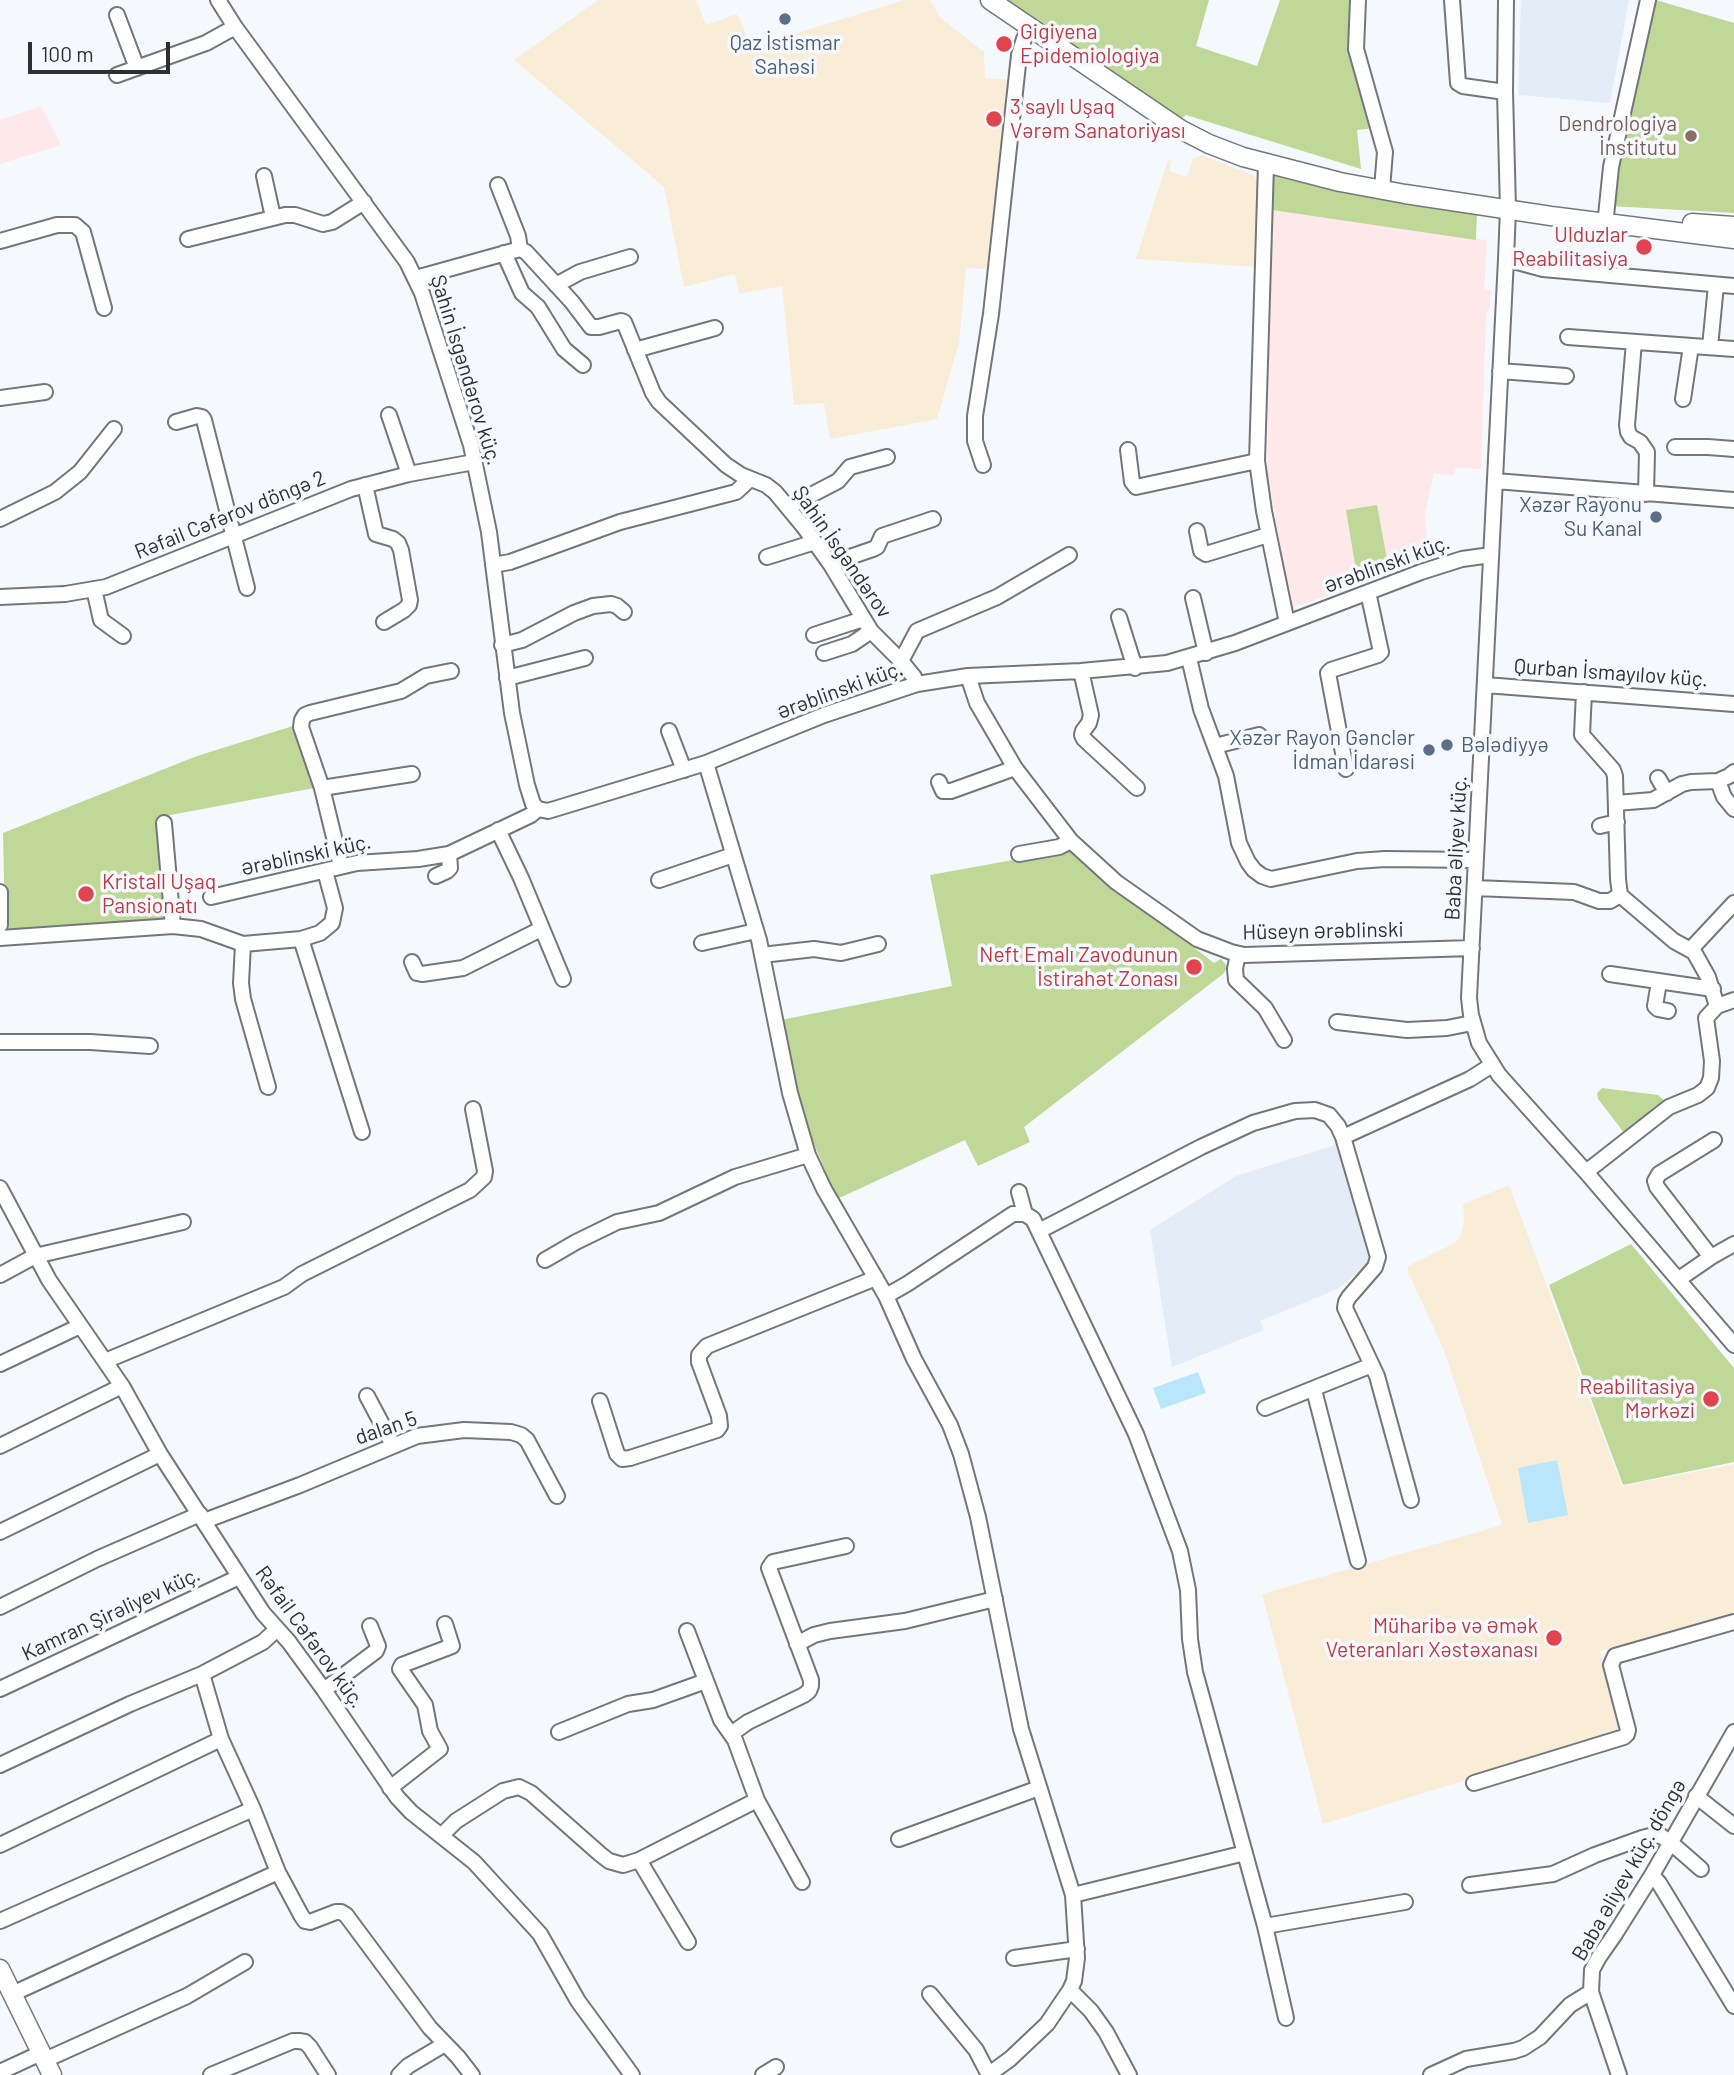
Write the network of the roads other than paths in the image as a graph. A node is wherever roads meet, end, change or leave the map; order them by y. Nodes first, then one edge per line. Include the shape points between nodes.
1 (218, 0) edge
2 (990, 0) edge
3 (1358, 0) edge
4 (1452, 0) edge
5 (1506, 0) edge
6 (1648, 0) edge
7 (117, 15) dead end
8 (235, 27) junction
9 (1030, 28) junction
10 (137, 68) junction
11 (117, 75) dead end
12 (1505, 92) junction
13 (1266, 164) junction
14 (264, 176) dead end
15 (498, 185) dead end
16 (1382, 190) junction
17 (364, 202) junction
18 (1508, 209) junction
19 (1606, 216) junction
20 (273, 217) junction
21 (1734, 226) edge
22 (188, 239) dead end
23 (1734, 239) edge
24 (0, 241) edge
25 (520, 249) junction
26 (503, 253) junction
27 (630, 257) dead end
28 (1506, 259) junction
29 (416, 278) junction
30 (556, 285) junction
31 (1716, 285) junction
32 (1734, 286) edge
33 (104, 308) dead end
34 (715, 328) dead end
35 (1569, 337) dead end
36 (1634, 342) junction
37 (1691, 346) junction
38 (1710, 347) junction
39 (1734, 349) edge
40 (635, 350) junction
41 (583, 365) dead end
42 (1500, 371) junction
43 (1566, 376) dead end
44 (45, 392) dead end
45 (0, 398) edge
46 (1683, 399) dead end
47 (389, 415) dead end
48 (176, 422) dead end
49 (114, 429) dead end
50 (1675, 447) dead end
51 (1734, 449) edge
52 (1128, 450) dead end
53 (887, 457) dead end
54 (1257, 461) junction
55 (474, 462) junction
56 (983, 465) dead end
57 (408, 474) junction
58 (750, 479) junction
59 (1495, 481) junction
60 (365, 485) junction
61 (1646, 494) junction
62 (1734, 500) edge
63 (788, 508) junction
64 (0, 519) edge
65 (933, 519) dead end
66 (1197, 531) dead end
67 (1269, 535) junction
68 (234, 536) junction
69 (815, 542) junction
70 (1069, 555) dead end
71 (1491, 555) junction
72 (767, 557) dead end
73 (492, 565) junction
74 (831, 565) junction
75 (247, 588) dead end
76 (94, 589) junction
77 (1368, 592) junction
78 (0, 597) edge
79 (1193, 598) dead end
80 (624, 612) dead end
81 (1119, 617) dead end
82 (384, 622) dead end
83 (1287, 623) junction
84 (867, 625) junction
85 (814, 635) dead end
86 (123, 636) dead end
87 (502, 645) junction
88 (824, 653) dead end
89 (1206, 653) junction
90 (585, 658) dead end
91 (1189, 658) junction
92 (901, 661) junction
93 (1135, 667) junction
94 (451, 671) dead end
95 (1081, 671) junction
96 (968, 676) junction
97 (507, 678) junction
98 (917, 684) junction
99 (1485, 685) junction
100 (1584, 692) junction
101 (1734, 704) edge
102 (669, 731) dead end
103 (1259, 735) dead end
104 (1214, 746) junction
105 (706, 763) junction
106 (1015, 768) junction
107 (1346, 769) dead end
108 (684, 770) junction
109 (1734, 772) edge
110 (412, 774) dead end
111 (1658, 778) dead end
112 (1718, 781) junction
113 (939, 782) dead end
114 (322, 788) junction
115 (1137, 788) dead end
116 (1667, 793) junction
117 (1616, 803) junction
118 (538, 809) junction
119 (1734, 809) edge
120 (1617, 822) junction
121 (164, 823) dead end
122 (1600, 826) dead end
123 (498, 830) junction
124 (1071, 841) junction
125 (449, 854) junction
126 (1018, 854) dead end
127 (733, 855) junction
128 (1476, 860) junction
129 (341, 866) junction
130 (325, 871) junction
131 (436, 876) dead end
132 (659, 880) dead end
133 (1475, 888) junction
134 (0, 892) edge
135 (1620, 895) junction
136 (211, 897) dead end
137 (1734, 903) edge
138 (0, 925) edge
139 (173, 926) junction
140 (541, 929) junction
141 (756, 931) junction
142 (0, 938) edge
143 (300, 939) junction
144 (702, 943) dead end
145 (243, 944) junction
146 (878, 944) dead end
147 (1472, 948) junction
148 (1691, 949) junction
149 (1238, 954) junction
150 (762, 955) junction
151 (412, 962) dead end
152 (1610, 975) dead end
153 (563, 979) dead end
154 (1659, 982) junction
155 (1713, 989) junction
156 (1734, 1000) edge
157 (1717, 1006) junction
158 (1668, 1011) dead end
159 (1337, 1022) dead end
160 (1472, 1023) junction
161 (1284, 1040) dead end
162 (0, 1042) edge
163 (150, 1046) dead end
164 (1492, 1065) junction
165 (268, 1087) dead end
166 (473, 1109) dead end
167 (362, 1132) dead end
168 (1343, 1137) junction
169 (1714, 1140) dead end
170 (808, 1154) junction
171 (1586, 1172) junction
172 (1019, 1192) dead end
173 (1, 1193) edge
174 (1025, 1213) junction
175 (183, 1223) dead end
176 (1039, 1231) junction
177 (1734, 1244) edge
178 (35, 1256) junction
179 (1711, 1257) junction
180 (545, 1260) dead end
181 (0, 1275) edge
182 (876, 1278) junction
183 (1679, 1279) junction
184 (886, 1296) junction
185 (80, 1326) junction
186 (1734, 1345) edge
187 (105, 1361) junction
188 (0, 1364) edge
189 (1372, 1365) junction
190 (122, 1386) junction
191 (1314, 1390) junction
192 (368, 1396) dead end
193 (600, 1401) dead end
194 (1265, 1408) dead end
195 (393, 1445) junction
196 (0, 1446) edge
197 (160, 1454) junction
198 (557, 1496) dead end
199 (1411, 1500) dead end
200 (202, 1518) junction
201 (0, 1532) edge
202 (846, 1546) dead end
203 (1358, 1561) dead end
204 (239, 1577) junction
205 (995, 1599) junction
206 (0, 1607) edge
207 (1734, 1622) edge
208 (445, 1624) dead end
209 (370, 1626) dead end
210 (276, 1630) junction
211 (687, 1631) dead end
212 (797, 1644) junction
213 (202, 1674) junction
214 (706, 1681) junction
215 (0, 1689) edge
216 (324, 1690) junction
217 (559, 1732) dead end
218 (1734, 1732) edge
219 (732, 1734) junction
220 (221, 1739) junction
221 (0, 1765) edge
222 (1474, 1783) dead end
223 (390, 1788) junction
224 (1039, 1788) junction
225 (1696, 1796) junction
226 (757, 1800) junction
227 (253, 1808) junction
228 (1734, 1826) edge
229 (442, 1835) junction
230 (899, 1839) dead end
231 (1670, 1842) junction
232 (0, 1845) edge
233 (1245, 1853) junction
234 (639, 1860) junction
235 (1701, 1869) dead end
236 (278, 1872) junction
237 (1651, 1875) junction
238 (802, 1882) dead end
239 (1470, 1885) dead end
240 (1073, 1895) junction
241 (1405, 1902) dead end
242 (0, 1922) edge
243 (1265, 1926) junction
244 (688, 1942) dead end
245 (1077, 1950) junction
246 (1014, 1958) dead end
247 (245, 1962) dead end
248 (0, 1969) edge
249 (1070, 1990) junction
250 (1591, 1992) junction
251 (12, 1994) junction
252 (930, 1994) dead end
253 (1734, 2006) edge
254 (1286, 2018) dead end
255 (445, 2044) junction
256 (46, 2062) edge
257 (0, 2072) edge
258 (219, 2073) edge
259 (328, 2075) edge
260 (399, 2075) edge
261 (472, 2075) edge
262 (632, 2075) edge
263 (989, 2075) edge
264 (1129, 2075) edge
265 (1431, 2075) edge
266 (1619, 2075) edge

1 - 8 street, Şahin İsgəndərov küç.
2 - 9 main road
3 - 16 street via 1356,50 1384,152
4 - 12 street via 1458,83
5 - 12 street
6 - 19 street via 1613,158
7 - 10 street
8 - 10 street via 206,44
8 - 17 street, Şahin İsgəndərov küç.
9 - 13 main road via 1180,129 1224,151
9 - 56 street via 1018,55 991,314 975,416 975,441
10 - 11 street
12 - 18 street, Baba Əliyev küç.
13 - 16 main road
13 - 54 street
14 - 20 street
15 - 25 street
16 - 18 main road
17 - 20 street via 338,220 323,224 295,215
17 - 29 street, Şahin İsgəndərov küç.
18 - 19 main road
18 - 23 main road
18 - 28 street, Baba Əliyev küç.
19 - 21 main road
20 - 22 street
24 - 33 street via 57,225 75,225 83,232
25 - 26 street
25 - 30 street, Şahin İsgəndərov
26 - 29 street
26 - 41 street via 522,293 538,307 564,349
27 - 30 street via 580,272
28 - 31 street via 1543,269
28 - 42 street, Baba Əliyev küç.
29 - 55 street, Şahin İsgəndərov küç.
30 - 40 street, Şahin İsgəndərov via 591,327 624,322
31 - 32 street
31 - 38 street
34 - 40 street
35 - 36 street
36 - 37 street
36 - 61 street via 1627,425 1631,438 1647,452
37 - 38 street
37 - 46 street
38 - 39 street
40 - 58 street, Şahin İsgəndərov via 653,393 668,413 726,465
42 - 43 street
42 - 59 street, Baba Əliyev küç.
44 - 45 street
47 - 57 street
48 - 68 street via 197,416 204,420
49 - 64 street via 80,472 55,492
50 - 51 street
52 - 54 street via 1136,488
53 - 63 street via 850,467 838,481
54 - 67 street
55 - 57 street, Rəfail Cəfərov döngə 2
55 - 73 street, Şahin İsgəndərov küç.
57 - 60 street, Rəfail Cəfərov döngə 2
58 - 63 street, Şahin İsgəndərov via 766,485
58 - 73 street via 736,492 620,522
59 - 61 street
59 - 71 street, Baba Əliyev küç.
60 - 68 street, Rəfail Cəfərov döngə 2
60 - 82 street via 376,534 397,543 401,550 410,600 404,610
61 - 62 street
63 - 69 street, Şahin İsgəndərov
65 - 74 street via 883,536 873,550
66 - 67 street via 1201,551 1206,554
67 - 83 street
68 - 75 street
68 - 76 street, Rəfail Cəfərov döngə 2
69 - 72 street
69 - 74 street, Şahin İsgəndərov
70 - 92 street via 997,597 917,631
71 - 77 street, Ərəblinski küç. via 1462,559
71 - 99 street, Baba Əliyev küç.
73 - 87 street, Şahin İsgəndərov küç.
74 - 84 street, Şahin İsgəndərov
76 - 78 street, Rəfail Cəfərov döngə 2
76 - 86 street via 101,620
77 - 83 street, Ərəblinski küç.
77 - 107 street via 1381,652 1328,673
79 - 89 street
80 - 87 street via 611,604 593,606
81 - 93 street
83 - 89 street, Ərəblinski küç.
84 - 85 street
84 - 88 street via 852,644
84 - 92 street, Şahin İsgəndərov
87 - 97 street, Şahin İsgəndərov küç.
89 - 91 street, Ərəblinski küç.
90 - 97 street
91 - 93 street, Ərəblinski küç.
91 - 104 street
92 - 98 street, Şahin İsgəndərov
93 - 95 street, Ərəblinski küç.
94 - 114 street via 426,676 401,691 305,715 301,727
95 - 96 street, Ərəblinski küç.
95 - 115 street via 1091,715 1082,735
96 - 98 street, Ərəblinski küç.
96 - 106 street, Hüseyn Ərəblinski via 981,711
97 - 118 street, Şahin İsgəndərov küç. via 520,757
98 - 105 street, Ərəblinski küç.
99 - 100 street, Qurban İsmayılov küç.
99 - 128 street, Baba Əliyev küç.
100 - 101 street, Qurban İsmayılov küç.
100 - 117 street via 1582,735 1613,770
102 - 108 street
103 - 104 street
104 - 128 street via 1226,776 1240,843 1254,870 1266,878 1357,861
105 - 108 street, Ərəblinski küç.
105 - 127 street
106 - 113 street via 951,792 943,791
106 - 124 street, Hüseyn Ərəblinski
108 - 118 street, Ərəblinski küç. via 548,811
109 - 112 street
110 - 114 street
111 - 116 street
112 - 116 street via 1690,782
112 - 119 street
114 - 129 street
116 - 117 street via 1653,800
117 - 120 street
118 - 123 street, Ərəblinski küç.
120 - 122 street
120 - 135 street
121 - 139 street
123 - 125 street, Ərəblinski küç.
123 - 140 street
124 - 126 street
124 - 149 street, Hüseyn Ərəblinski via 1116,882 1181,929
125 - 129 street, Ərəblinski küç.
125 - 131 street via 450,868
127 - 132 street
127 - 141 street
128 - 133 street, Baba Əliyev küç.
129 - 130 street, Ərəblinski küç.
130 - 136 street, Ərəblinski küç.
130 - 143 street via 335,908 332,923 320,933
133 - 135 street via 1574,892 1599,901
133 - 147 street, Baba Əliyev küç.
134 - 138 street
135 - 148 street via 1674,941
137 - 148 street
139 - 142 street
139 - 145 street via 201,929
140 - 151 street via 463,968 422,974
140 - 153 street
141 - 144 street
141 - 150 street
143 - 145 street
143 - 167 street
145 - 165 street via 243,999
146 - 150 street via 841,953 814,949
147 - 149 street, Hüseyn Ərəblinski
147 - 160 street, Baba Əliyev küç.
148 - 155 street
149 - 161 street via 1236,980 1265,1008
150 - 170 street via 790,1093
152 - 154 street
154 - 155 street
154 - 158 street via 1656,1006
155 - 157 street
156 - 157 street
157 - 171 street via 1706,1017 1712,1061 1707,1088 1669,1107
159 - 160 street via 1407,1030
160 - 164 street, Baba Əliyev küç.
162 - 163 street
164 - 168 street
164 - 171 street, Baba Əliyev küç.
166 - 187 street via 485,1171 470,1189 272,1293
168 - 176 street via 1324,1113 1286,1113 1221,1138
168 - 189 street via 1378,1257 1345,1308
169 - 179 street via 1655,1181
170 - 180 street via 735,1177 659,1213 617,1223
170 - 182 street
171 - 183 street, Baba Əliyev küç.
172 - 174 street
173 - 178 street, Rəfail Cəfərov küç.
174 - 176 street
174 - 184 street via 1013,1214
175 - 178 street
176 - 233 street via 1136,1434 1174,1534 1188,1590 1195,1672
177 - 179 street
178 - 181 street
178 - 185 street, Rəfail Cəfərov küç.
179 - 183 street
182 - 184 street
182 - 193 street via 707,1346 699,1363 719,1416 718,1430 622,1459
183 - 186 street, Baba Əliyev küç.
184 - 205 street via 958,1445
185 - 187 street, Rəfail Cəfərov küç.
185 - 188 street
187 - 190 street, Rəfail Cəfərov küç.
189 - 191 street
189 - 199 street
190 - 196 street
190 - 197 street, Rəfail Cəfərov küç.
191 - 194 street
191 - 203 street
192 - 195 street
195 - 198 street, dalan 5 via 417,1436 464,1430 521,1435
195 - 200 street, dalan 5 via 300,1485
197 - 200 street, Rəfail Cəfərov küç.
197 - 201 street
200 - 204 street, Rəfail Cəfərov küç.
200 - 206 street, dalan 5 via 97,1559
202 - 212 street via 773,1562 769,1568
204 - 210 street, Rəfail Cəfərov küç.
204 - 215 street, Kamran Şirəliyev küç.
205 - 212 street via 905,1621 830,1631
205 - 224 street
207 - 222 street via 1615,1656 1611,1665 1628,1730 1624,1737
208 - 223 street via 452,1646 400,1669 423,1701 440,1749
209 - 216 street via 377,1640 376,1651
210 - 213 street via 263,1642
210 - 216 street, Rəfail Cəfərov küç.
211 - 214 street
212 - 219 street via 811,1680 809,1691
213 - 220 street
213 - 221 street
214 - 217 street via 628,1704
214 - 219 street via 721,1720
216 - 223 street, Rəfail Cəfərov küç.
218 - 225 street, Baba Əliyev küç. döngə
219 - 226 street
220 - 227 street
220 - 232 street
223 - 229 street, Rəfail Cəfərov küç.
224 - 230 street
224 - 240 street
225 - 228 street
225 - 231 street, Baba Əliyev küç. döngə
226 - 234 street
226 - 238 street
227 - 236 street
227 - 242 street
229 - 234 street via 503,1791 519,1787 610,1861 623,1865
229 - 262 street, Rəfail Cəfərov küç. via 487,1875 534,1927 578,2001
231 - 235 street
231 - 237 street, Baba Əliyev küç. döngə
231 - 239 street via 1661,1836 1642,1838 1553,1874
233 - 240 street
233 - 243 street
234 - 244 street
236 - 251 street
236 - 255 street via 305,1921 335,1912 346,1915
237 - 250 street, Baba Əliyev küç. döngə via 1594,1964
237 - 253 street
240 - 245 street
241 - 243 street
243 - 254 street
245 - 246 street
245 - 249 street
247 - 256 street via 187,1996
248 - 251 main road
249 - 263 street via 1047,2024
249 - 264 street via 1106,2032
250 - 265 street via 1523,2048 1466,2059
250 - 266 street, Baba Əliyev küç. döngə
251 - 256 main road
252 - 263 street via 976,2050
255 - 260 street
255 - 261 street
256 - 257 street
258 - 259 street via 299,2041 310,2047

